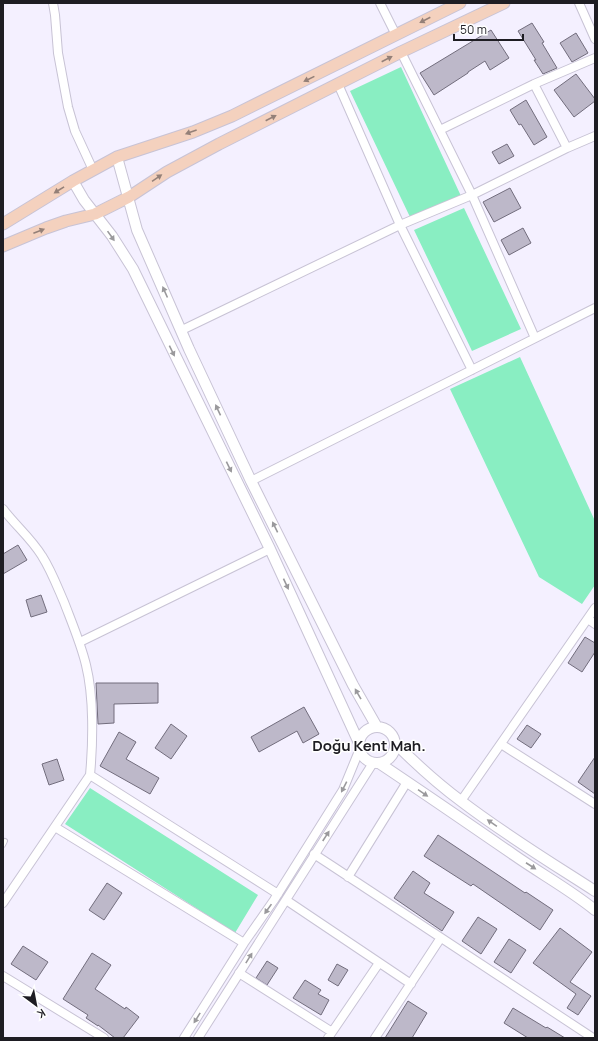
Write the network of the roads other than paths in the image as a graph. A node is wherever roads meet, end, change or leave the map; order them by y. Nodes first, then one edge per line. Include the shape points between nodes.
1 (53, 3) edge
2 (380, 3) edge
3 (460, 3) edge
4 (504, 3) edge
5 (579, 3) edge
6 (396, 35) junction
7 (595, 39) edge
8 (401, 52) junction
9 (595, 58) edge
10 (338, 84) junction
11 (534, 84) junction
12 (440, 130) junction
13 (595, 136) edge
14 (567, 148) junction
15 (117, 157) junction
16 (93, 170) junction
17 (73, 181) junction
18 (472, 195) junction
19 (129, 197) junction
20 (95, 214) junction
21 (3, 224) edge
22 (400, 225) junction
23 (3, 246) edge
24 (595, 308) edge
25 (182, 330) junction
26 (535, 338) junction
27 (472, 370) junction
28 (251, 481) junction
29 (3, 509) edge
30 (270, 549) junction
31 (595, 608) edge
32 (588, 619) junction
33 (595, 624) edge
34 (80, 642) junction
35 (377, 727) junction
36 (395, 743) junction
37 (501, 744) junction
38 (359, 747) junction
39 (376, 763) junction
40 (90, 775) junction
41 (407, 782) junction
42 (461, 801) junction
43 (595, 804) edge
44 (55, 827) junction
45 (314, 854) junction
46 (348, 877) junction
47 (595, 891) edge
48 (278, 894) junction
49 (286, 900) junction
50 (3, 903) edge
51 (595, 910) edge
52 (440, 939) junction
53 (244, 943) junction
54 (379, 963) junction
55 (239, 972) junction
56 (3, 976) edge
57 (411, 984) junction
58 (330, 1035) edge
59 (104, 1038) edge
60 (184, 1038) edge
61 (198, 1038) edge
62 (375, 1038) edge
63 (593, 1038) edge

1 - 16 street via 58,53 68,107
2 - 6 street
3 -> 6 main road
4 - 8 main road
5 - 7 street
6 -> 15 main road via 232,116
10 -> 8 main road
8 - 12 street
9 - 11 street
19 -> 10 main road via 196,156
10 - 22 street
11 - 12 street
11 - 14 street
12 - 18 street
13 - 14 street
14 - 18 street
15 - 16 main road
15 - 19 street
16 - 17 main road
17 - 20 street
17 -> 21 main road
18 - 22 street
18 - 26 street
19 - 20 main road
25 -> 19 street via 137,230
23 -> 20 main road via 52,226
20 -> 30 street via 134,269
22 - 25 street
22 - 27 street
24 - 26 street
28 -> 25 street
26 - 27 street
27 - 28 street
35 -> 28 street via 353,685
29 - 34 street via 48,565
30 - 34 street
30 -> 38 street
31 - 32 street
32 - 33 street
32 - 37 street
34 - 40 street via 87,667 90,693
35 - 36 street via 390,733
35 - 38 street via 363,734
36 - 39 street via 392,754 384,762
36 - 42 street
37 - 42 street
37 - 43 street
38 - 39 street via 364,758
38 -> 48 street via 343,790
39 - 41 street
45 -> 39 street
40 - 44 street
40 - 48 street
41 - 46 street
41 -> 51 street via 578,896
47 -> 42 street
44 - 50 street
44 - 53 street
45 - 46 street
45 - 49 street
46 - 52 street
48 -> 53 street
49 - 54 street
55 -> 49 street
52 - 57 street
52 - 63 street
53 -> 60 street
54 - 57 street
54 - 58 street
55 - 58 street
55 - 61 street
56 - 59 street
57 - 62 street

